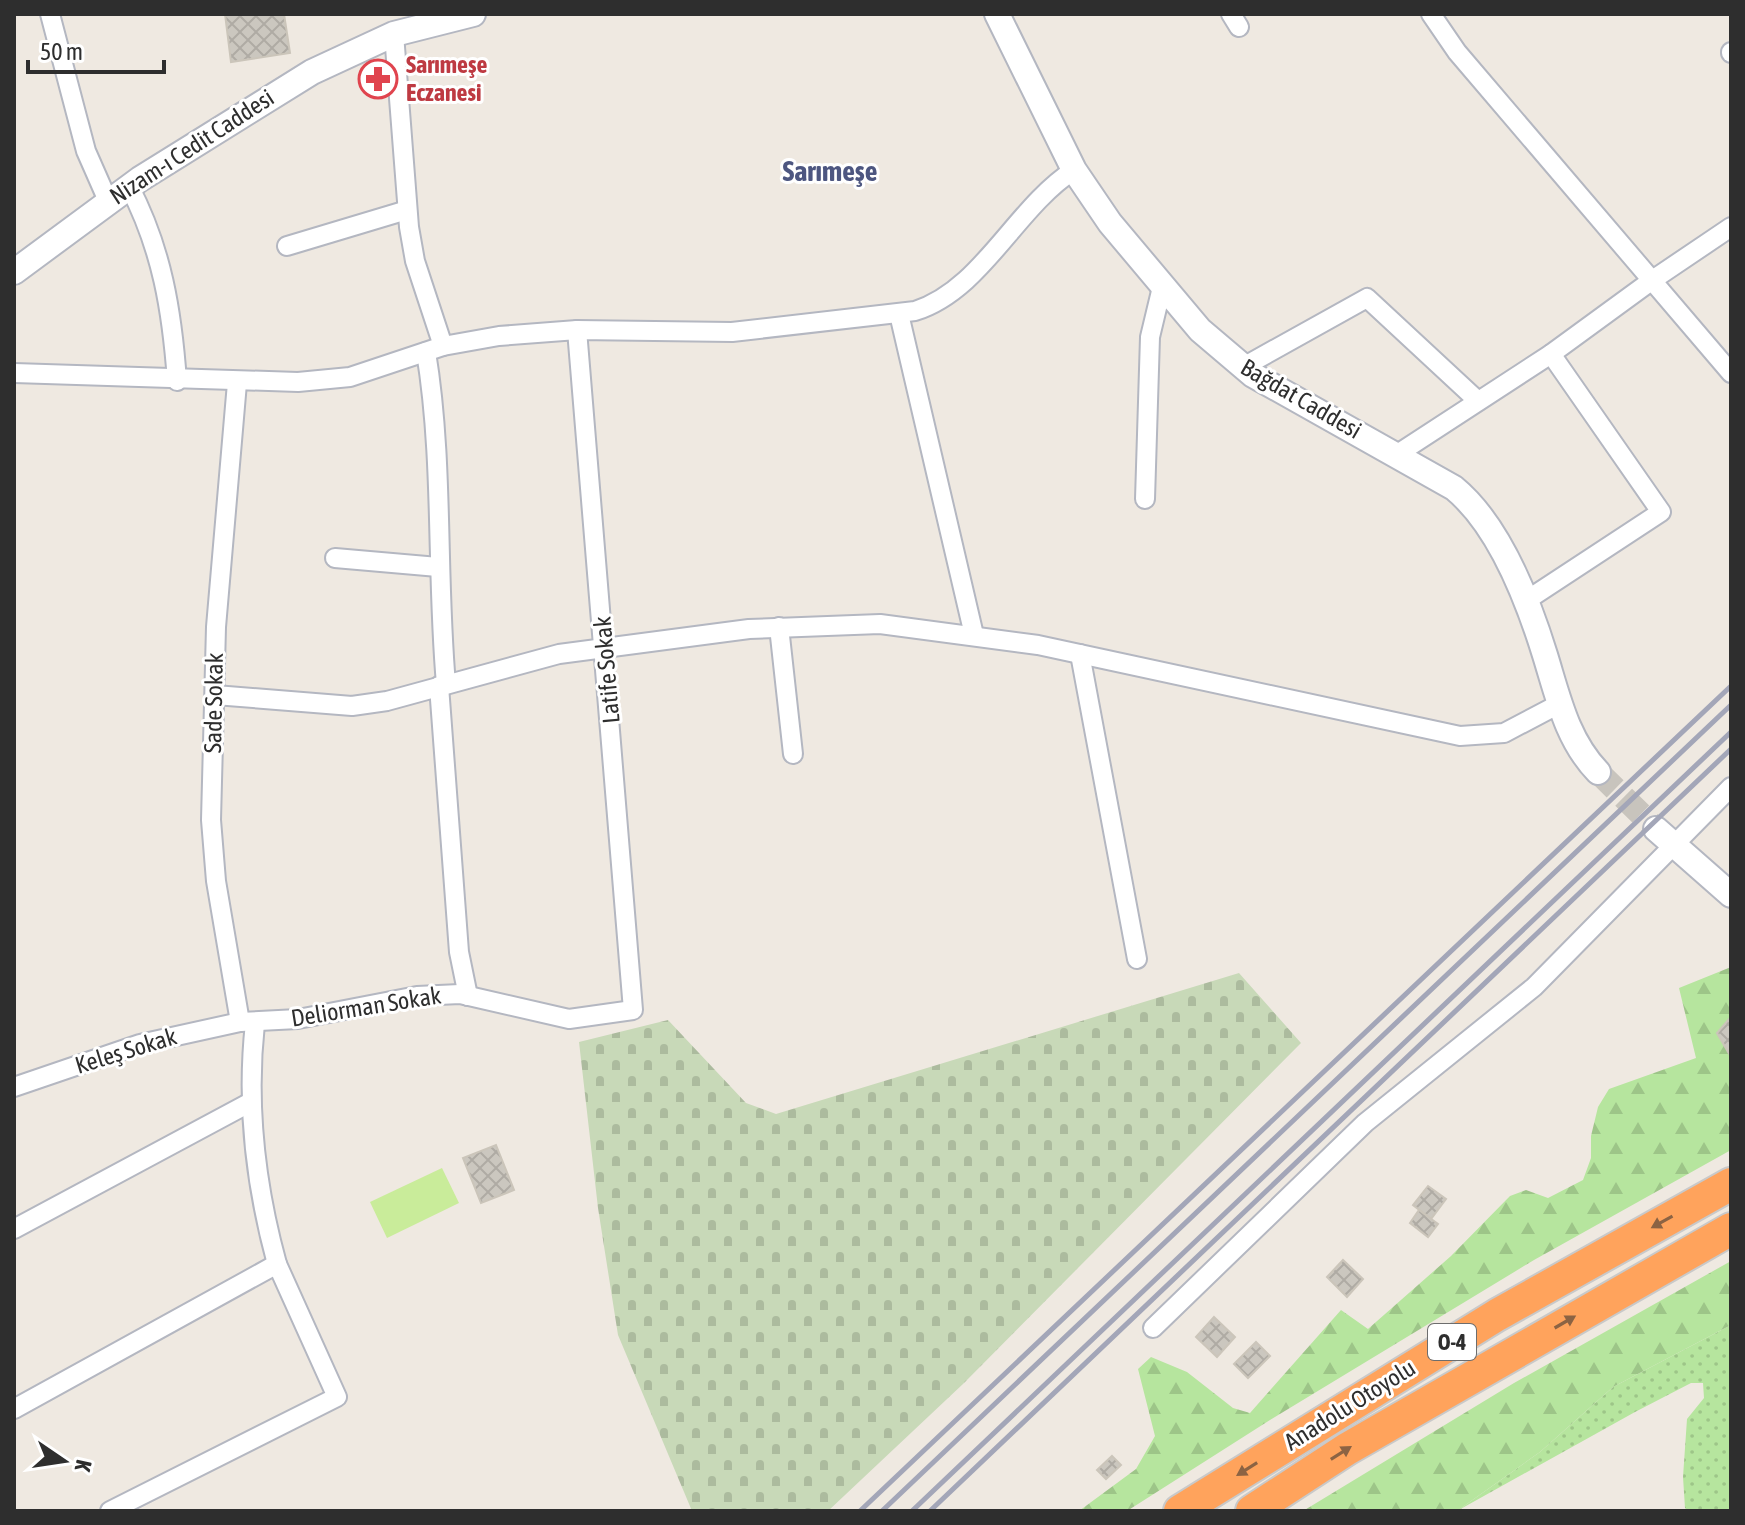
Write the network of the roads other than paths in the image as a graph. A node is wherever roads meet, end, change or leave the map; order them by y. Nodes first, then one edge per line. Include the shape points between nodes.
1 (50, 14) edge
2 (473, 14) edge
3 (997, 14) edge
4 (1431, 14) edge
5 (393, 24) edge
6 (1074, 170) junction
7 (129, 186) junction
8 (108, 201) junction
9 (407, 210) junction
10 (1731, 227) edge
11 (287, 246) dead end
12 (14, 272) edge
13 (1651, 281) junction
14 (1162, 287) junction
15 (899, 314) junction
16 (577, 330) junction
17 (434, 349) junction
18 (1551, 354) junction
19 (1243, 367) junction
20 (14, 373) edge
21 (1731, 373) edge
22 (177, 381) junction
23 (237, 383) junction
24 (1478, 401) junction
25 (1396, 455) junction
26 (1145, 499) dead end
27 (335, 558) dead end
28 (438, 567) junction
29 (1524, 602) junction
30 (779, 627) junction
31 (974, 635) junction
32 (606, 647) junction
33 (1080, 654) junction
34 (442, 685) junction
35 (215, 695) junction
36 (1561, 703) junction
37 (793, 754) dead end
38 (1598, 772) tunnel mouth
39 (1731, 787) edge
40 (1656, 829) tunnel mouth
41 (1675, 845) junction
42 (1731, 895) edge
43 (1137, 959) dead end
44 (468, 996) junction
45 (633, 1010) joint
46 (247, 1022) junction
47 (14, 1087) edge
48 (251, 1102) junction
49 (1731, 1184) edge
50 (14, 1229) edge
51 (1731, 1229) edge
52 (277, 1264) junction
53 (1153, 1328) dead end
54 (14, 1409) edge
55 (110, 1511) edge
56 (1180, 1511) edge
57 (1252, 1511) edge

1 - 8 street via 86,151
2 - 5 street, Nizam-ı Cedit Caddesi
3 - 6 street, Bağdat Caddesi
4 - 13 street via 1457,52
5 - 7 street, Nizam-ı Cedit Caddesi
5 - 9 street
6 - 14 street, Bağdat Caddesi
6 - 15 street via 1048,187 958,287 930,306
7 - 8 street, Nizam-ı Cedit Caddesi
7 - 22 street via 169,291
8 - 12 street, Nizam-ı Cedit Caddesi
9 - 11 street
9 - 17 street
10 - 13 street
13 - 18 street
13 - 21 street
14 - 19 street, Bağdat Caddesi
14 - 26 street via 1150,337
15 - 16 street via 732,332
15 - 31 street
16 - 17 street via 499,336
16 - 32 street, Latife Sokak
17 - 23 street via 350,377
17 - 28 street
18 - 24 street
18 - 29 street via 1661,512
19 - 24 street via 1367,298
19 - 25 street, Bağdat Caddesi
20 - 22 street
22 - 23 street
23 - 35 street, Sade Sokak
24 - 25 street
25 - 29 street, Bağdat Caddesi via 1466,498 1501,548
27 - 28 street
28 - 34 street
29 - 36 street, Bağdat Caddesi
30 - 31 street via 880,624
30 - 32 street
30 - 37 street
31 - 33 street
32 - 34 street via 518,662
32 - 45 street, Latife Sokak
33 - 36 street via 1460,736 1504,733
33 - 43 street
34 - 35 street via 387,701 337,707
34 - 44 street via 459,952
35 - 46 street, Sade Sokak via 213,848
36 - 38 street, Bağdat Caddesi via 1578,750
39 - 41 street
40 - 41 street
41 - 42 street
41 - 53 street via 1534,987 1365,1123
44 - 45 street, Deliorman Sokak via 556,1018
44 - 46 street, Deliorman Sokak via 441,993 298,1019
46 - 47 street, Keleş Sokak via 140,1044
46 - 48 street, Sade Sokak
48 - 50 street
48 - 52 street, Sade Sokak via 259,1190
49 -> 56 highway, Anadolu Otoyolu / O-4 via 1497,1315
57 -> 51 highway, Anadolu Otoyolu / O-4 via 1347,1449
52 - 54 street
52 - 55 street, Sade Sokak via 337,1397

